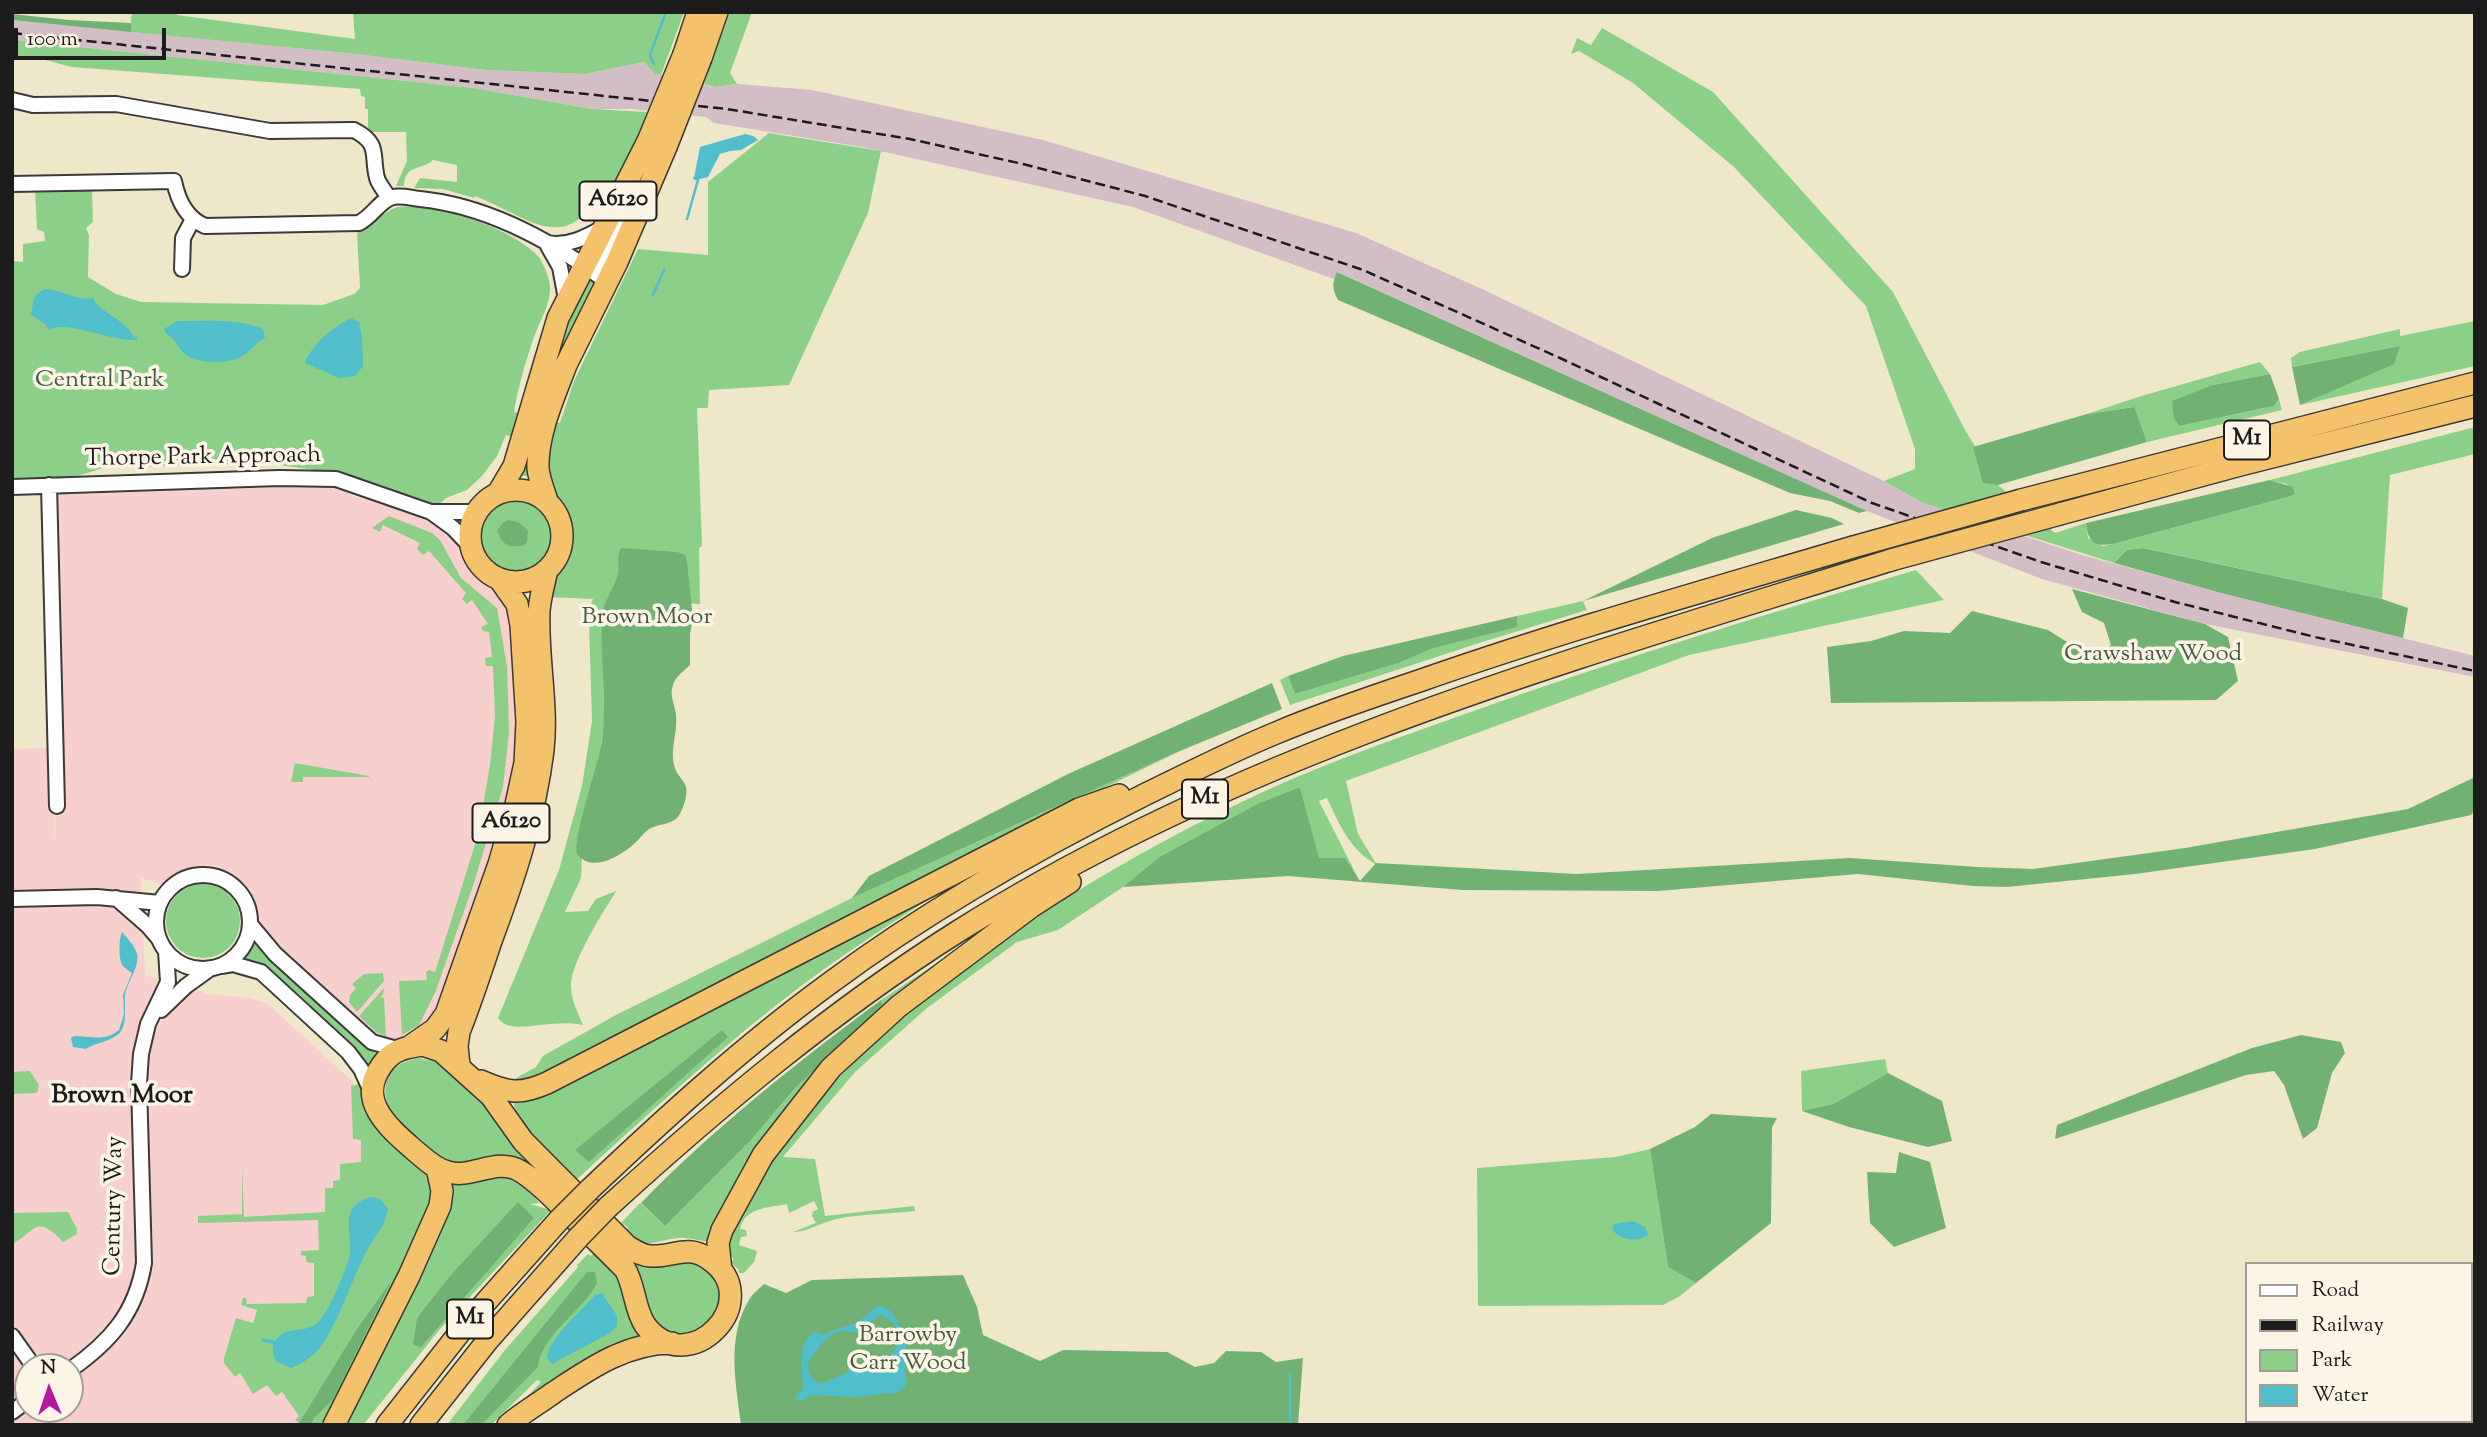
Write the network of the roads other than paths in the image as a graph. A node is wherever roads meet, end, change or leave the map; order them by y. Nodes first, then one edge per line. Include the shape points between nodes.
1 (698, 12) edge
2 (717, 12) edge
3 (693, 56) junction
4 (12, 100) edge
5 (657, 144) junction
6 (12, 184) edge
7 (389, 198) junction
8 (192, 221) junction
9 (605, 227) junction
10 (546, 243) junction
11 (182, 269) dead end
12 (594, 272) junction
13 (565, 304) junction
14 (2475, 383) edge
15 (2475, 406) edge
16 (49, 485) junction
17 (12, 487) edge
18 (498, 493) junction
19 (547, 501) junction
20 (431, 512) junction
21 (476, 512) junction
22 (470, 546) junction
23 (547, 570) junction
24 (500, 580) junction
25 (1213, 761) junction
26 (1228, 788) junction
27 (57, 806) dead end
28 (116, 898) junction
29 (12, 899) edge
30 (160, 903) junction
31 (250, 924) junction
32 (163, 946) junction
33 (215, 967) junction
34 (151, 1018) junction
35 (406, 1047) junction
36 (466, 1071) junction
37 (373, 1094) junction
38 (437, 1168) junction
39 (721, 1270) junction
40 (12, 1336) edge
41 (672, 1343) junction
42 (24, 1353) edge
43 (84, 1358) edge
44 (334, 1425) edge
45 (387, 1425) edge
46 (421, 1425) edge
47 (508, 1425) edge

1 - 3 highway, A6120
2 - 3 highway, A6120
3 - 5 highway, A6120, bridge
4 - 7 street via 33,105 116,104 270,131 354,130 372,143 376,176
5 - 9 highway, A6120
5 - 12 highway, A6120 via 654,180
6 - 8 street via 174,181
7 - 8 street via 359,223 205,226
7 - 10 street via 464,205
8 - 11 street via 183,238
9 - 10 street via 571,242
9 - 12 highway, A6120
10 - 12 street
10 - 13 street via 560,267
12 - 13 highway, A6120
12 - 19 highway, A6120 via 540,448 538,470
13 - 18 highway, A6120 via 514,466
14 - 25 highway, M1, bridge via 1853,547 1472,662 1277,732
15 - 26 highway, M1, bridge via 1891,560 1481,691
16 - 17 street, Thorpe Park Approach
16 - 20 street, Thorpe Park Approach via 336,479
16 - 27 street
18 - 19 highway via 524,490
18 - 21 highway
19 - 23 highway via 562,535 561,548
20 - 21 street, Thorpe Park Approach
20 - 22 street, Thorpe Park Approach
21 - 22 highway
22 - 24 highway via 477,562
23 - 24 highway via 525,581
23 - 36 highway, A6120 via 539,608 545,706 538,787 508,895 459,1032 457,1046
24 - 35 highway, A6120 via 517,604 521,625 525,763 499,864 446,1014 435,1029
25 - 36 highway, M1 via 1079,809 530,1090 509,1091
25 - 45 highway, M1, bridge via 1063,836 939,909 830,982 661,1122 589,1190 468,1322
26 - 39 highway, M1 via 1031,907 899,1006 831,1068 763,1155 722,1230 718,1243
26 - 46 highway, M1, bridge via 1063,870 958,931 851,1003 755,1077 578,1238 488,1339
28 - 29 street
28 - 30 street
28 - 32 street
30 - 31 street via 186,878 218,877 238,891 247,905
30 - 32 street via 156,928
31 - 33 street via 241,950
31 - 35 street via 275,954 372,1041
32 - 33 street via 191,968
32 - 34 street, Century Way via 168,982
33 - 34 street
33 - 37 street via 233,964 261,972 348,1052
34 - 43 street, Century Way via 139,1084 142,1275 114,1333
35 - 36 highway via 432,1047
35 - 37 highway via 394,1052 378,1070
36 - 39 highway via 500,1106 523,1140 627,1246 649,1256 696,1253
37 - 38 highway via 386,1125
38 - 41 highway via 457,1173 508,1166 538,1183 625,1269 640,1316 653,1333
38 - 44 highway via 440,1206
39 - 41 highway via 730,1295 723,1322 702,1340
40 - 42 street
41 - 47 highway via 644,1345 591,1367

